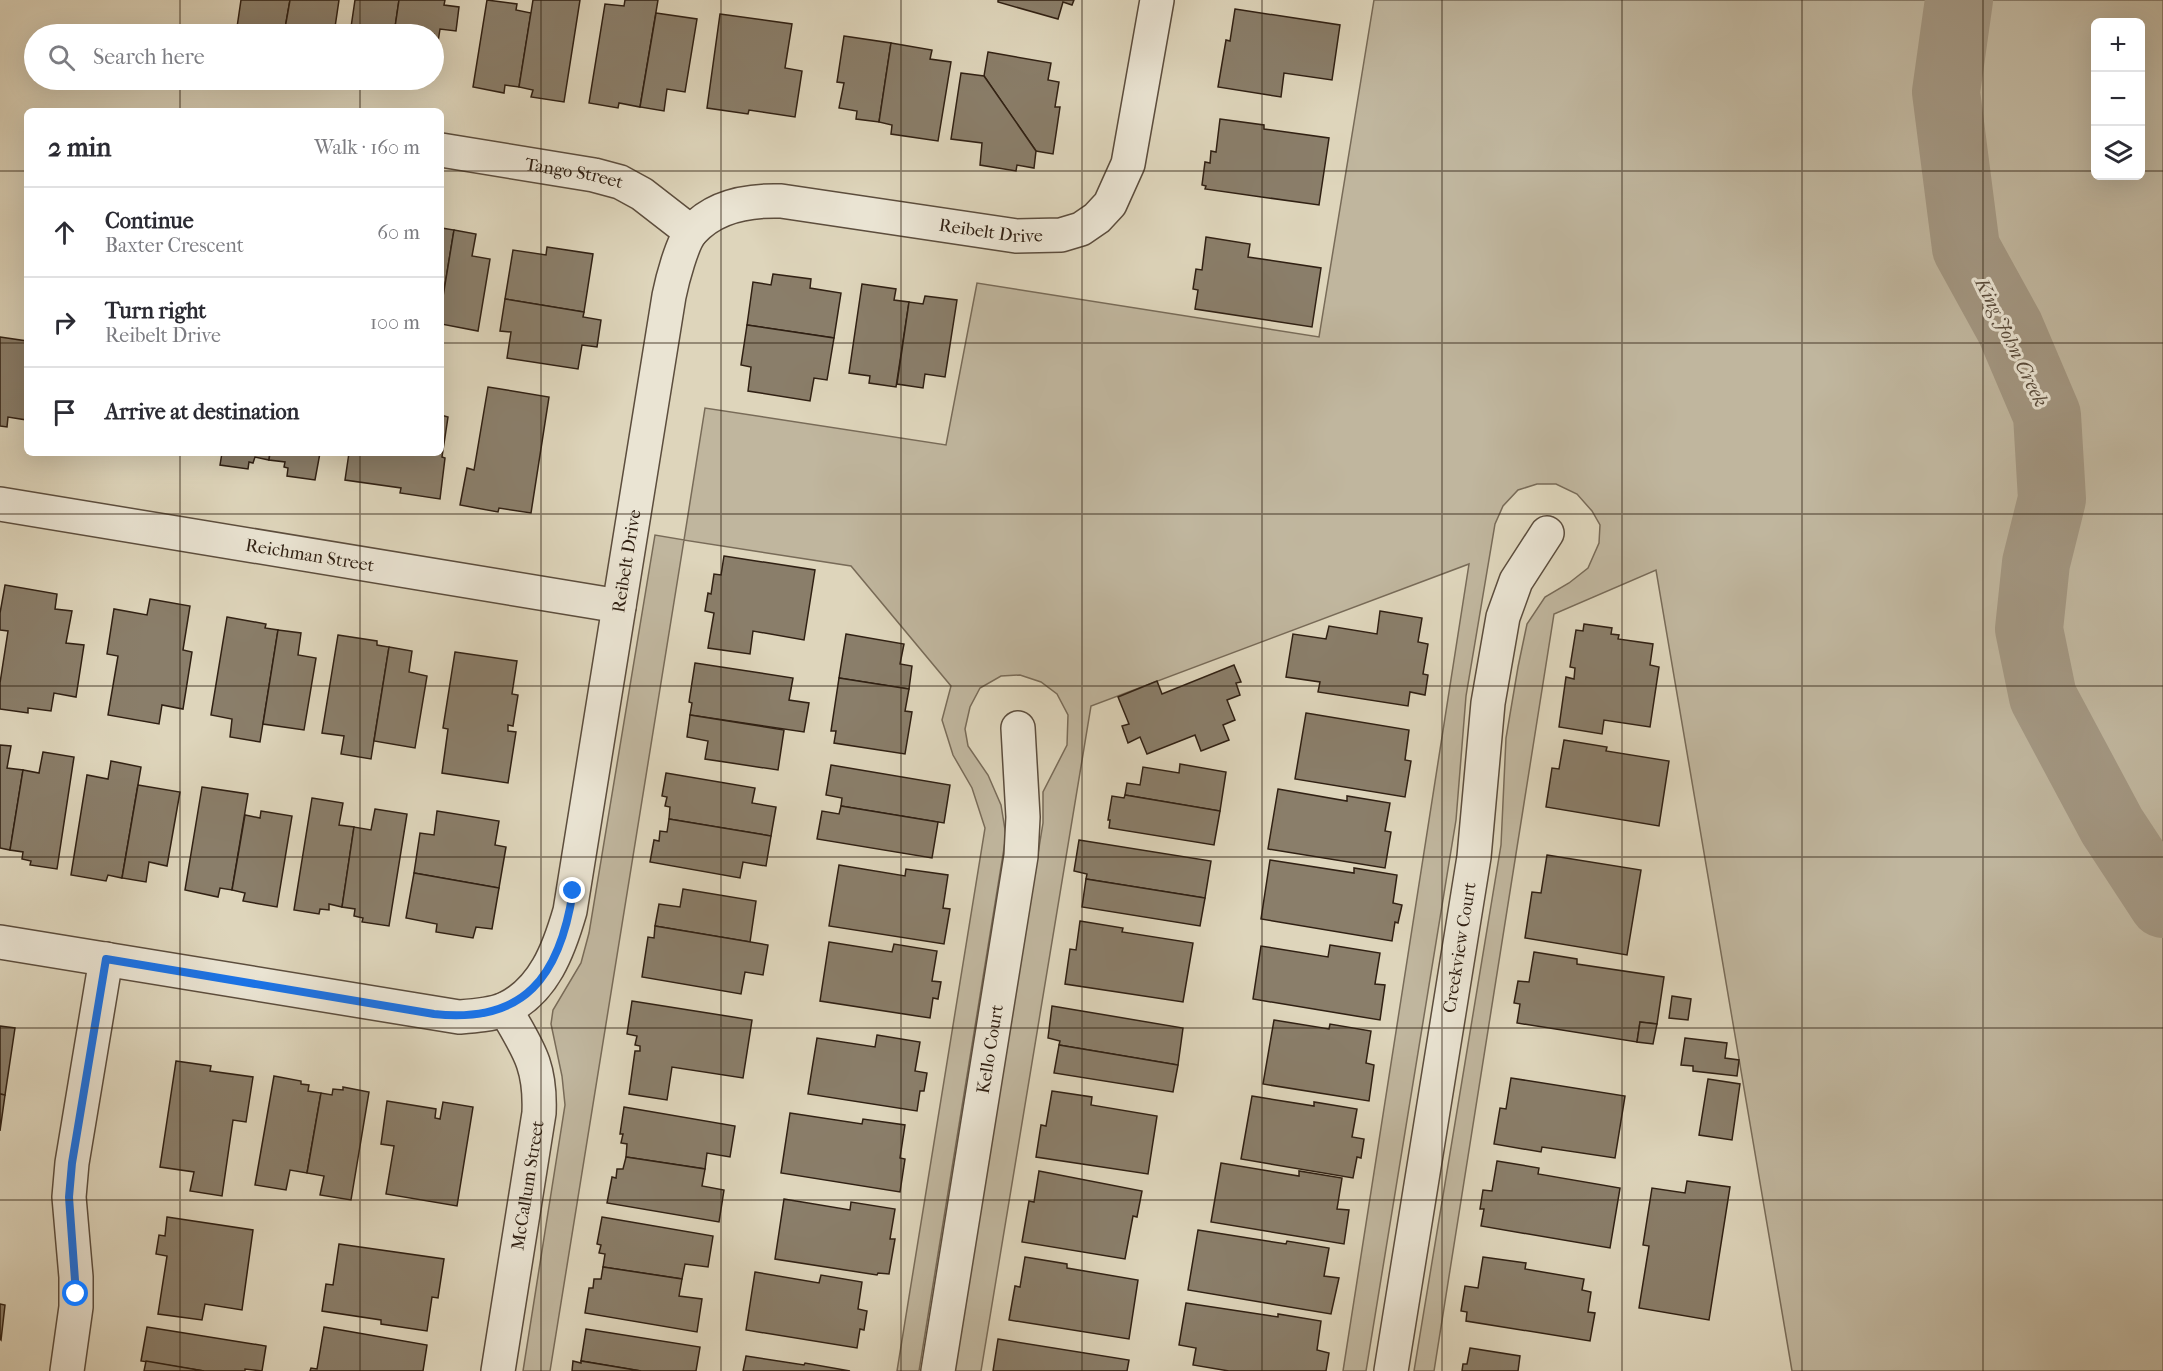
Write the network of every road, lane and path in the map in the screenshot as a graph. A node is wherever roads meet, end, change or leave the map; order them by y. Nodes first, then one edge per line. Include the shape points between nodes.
1 (1157, 0) edge
2 (444, 150) edge
3 (691, 232) junction
4 (0, 504) edge
5 (1547, 533) dead end
6 (619, 606) junction
7 (1018, 728) dead end
8 (0, 942) edge
9 (106, 959) junction
10 (505, 1009) junction
11 (67, 1371) edge
12 (498, 1371) edge
13 (938, 1371) edge
14 (1391, 1371) edge

1 - 3 street, Reibelt Drive via 1128,164 1110,204 1081,229 1061,235 1016,236 758,200 738,203 713,214
2 - 3 street, Tango Street via 620,182
3 - 6 street, Reibelt Drive via 669,296
4 - 6 street, Reichman Street
5 - 14 street, Creekview Court via 1516,581 1503,618 1488,703 1474,857
6 - 10 street, Reibelt Drive via 570,911 560,946 543,977
7 - 13 street, Kello Court via 1021,856
8 - 9 street, Reibelt Drive
9 - 10 street, Reibelt Drive via 434,1014 459,1017
9 - 11 street via 72,1163 69,1197 76,1307
10 - 12 street, McCallum Street via 533,1058 540,1087 540,1113

